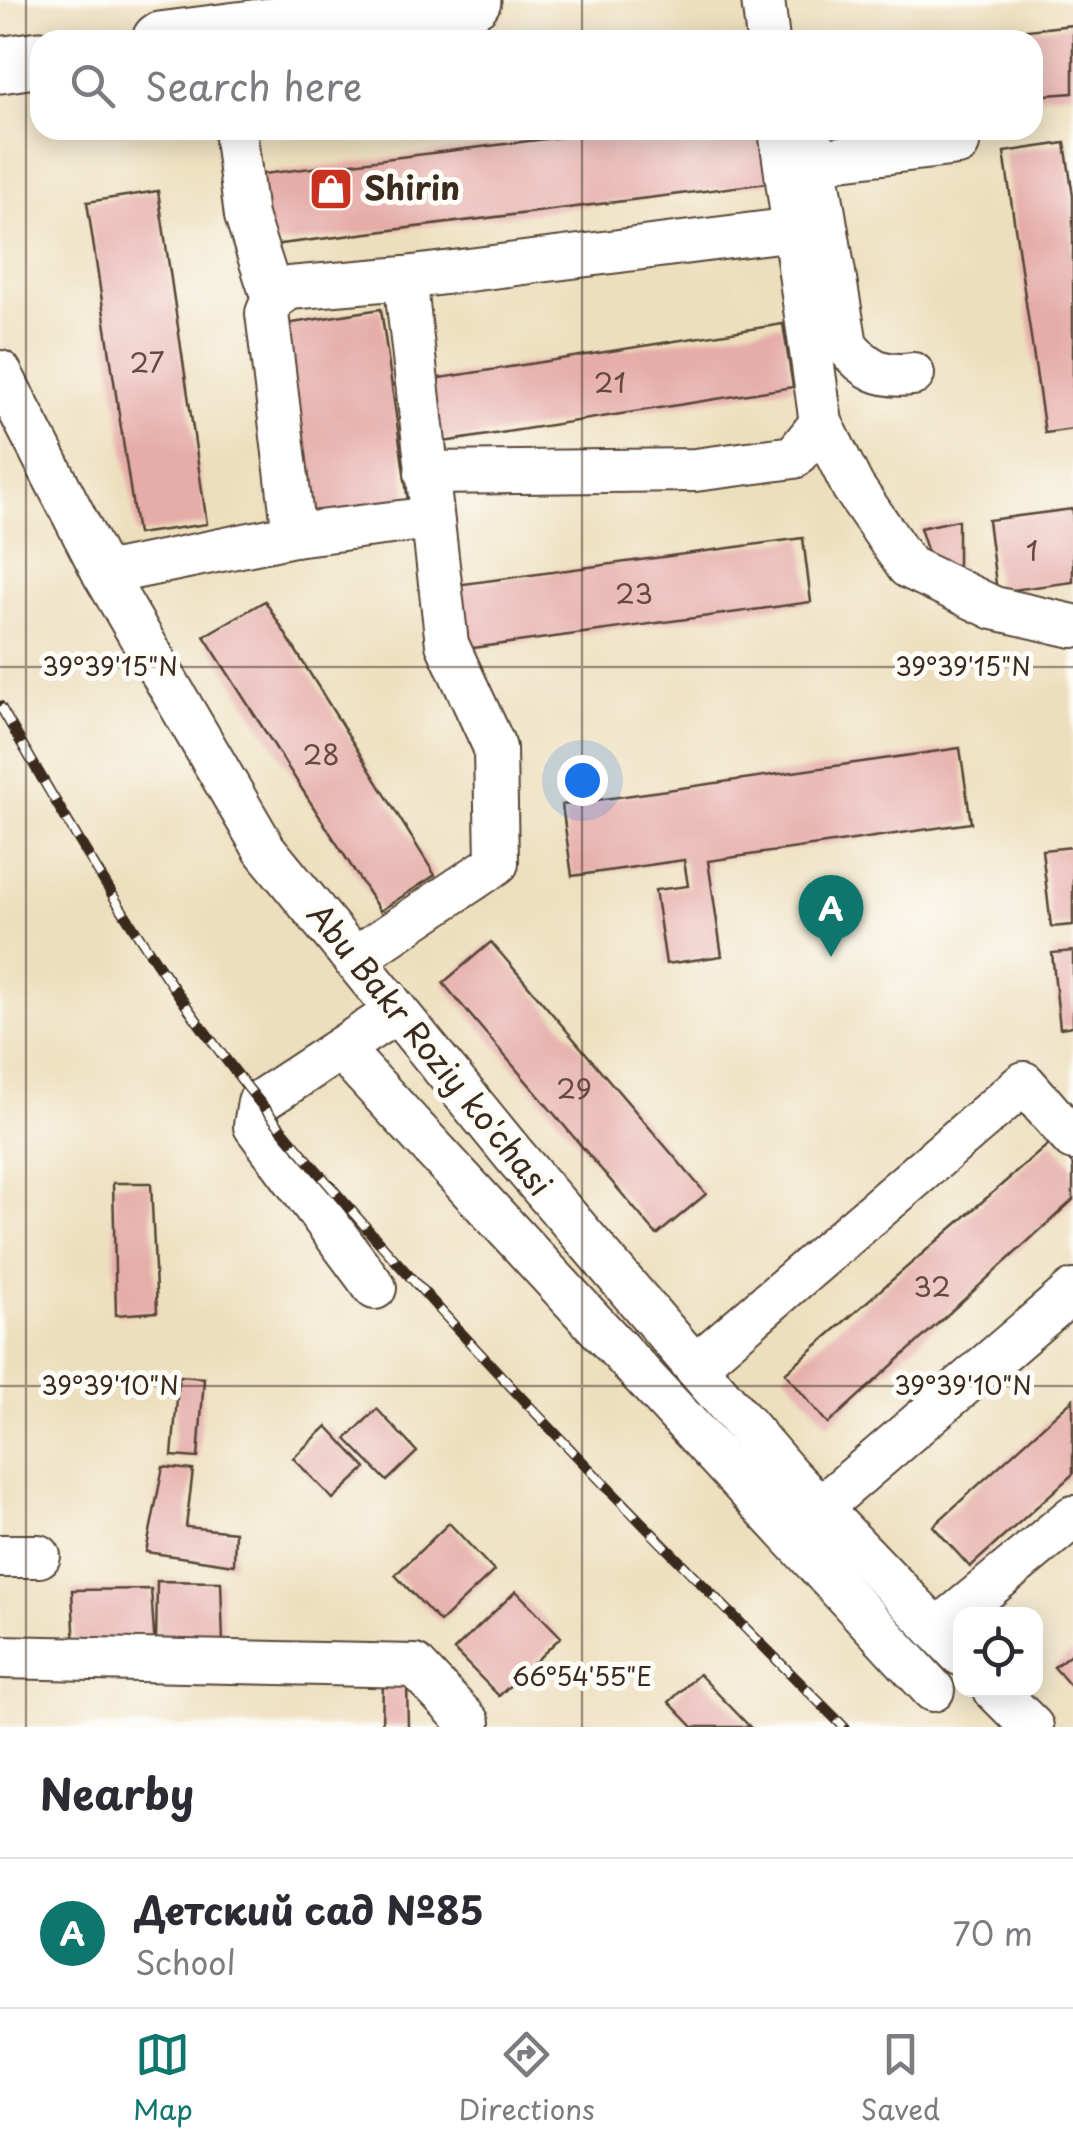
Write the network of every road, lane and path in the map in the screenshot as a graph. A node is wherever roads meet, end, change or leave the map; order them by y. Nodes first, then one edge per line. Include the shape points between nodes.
1 (473, 0) edge
2 (258, 30) edge
3 (30, 60) edge
4 (0, 65) edge
5 (236, 140) edge
6 (958, 144) dead end
7 (798, 146) edge
8 (794, 229) junction
9 (406, 278) junction
10 (274, 299) junction
11 (0, 372) edge
12 (912, 374) dead end
13 (821, 423) junction
14 (426, 473) junction
15 (432, 518) junction
16 (294, 535) junction
17 (104, 574) junction
18 (1073, 626) edge
19 (354, 959) junction
20 (396, 1012) junction
21 (340, 1048) junction
22 (1073, 1140) edge
23 (375, 1288) dead end
24 (1073, 1291) edge
25 (694, 1366) junction
26 (820, 1508) junction
27 (1073, 1517) edge
28 (949, 1642) edge
29 (0, 1657) edge
30 (933, 1690) dead end
31 (1002, 1697) edge
32 (469, 1723) dead end
33 (1032, 1727) edge

1 - 2 main road
3 - 4 main road
5 - 10 street via 246,216
6 - 7 street
7 - 8 street
7 - 12 street via 846,345 863,366 890,377
8 - 9 street
8 - 13 street
9 - 10 street via 288,288
9 - 14 street
10 - 16 street via 267,313
11 - 17 street, Abu Bakr Roziy ko'chasi
13 - 14 street via 794,456 711,468
13 - 18 street via 853,487 908,567 994,608
14 - 15 street
15 - 16 street
15 - 19 street via 448,644 496,748 496,863
16 - 17 street
17 - 19 street, Abu Bakr Roziy ko'chasi via 265,850
19 - 20 street, Abu Bakr Roziy ko'chasi
20 - 21 street
20 - 25 street, Abu Bakr Roziy ko'chasi
21 - 23 street via 260,1102 255,1126
21 - 30 street
22 - 25 street via 1024,1083
24 - 26 street
25 - 26 street, Abu Bakr Roziy ko'chasi
26 - 28 street, Abu Bakr Roziy ko'chasi
27 - 28 street
29 - 32 street via 415,1666
31 - 33 street

